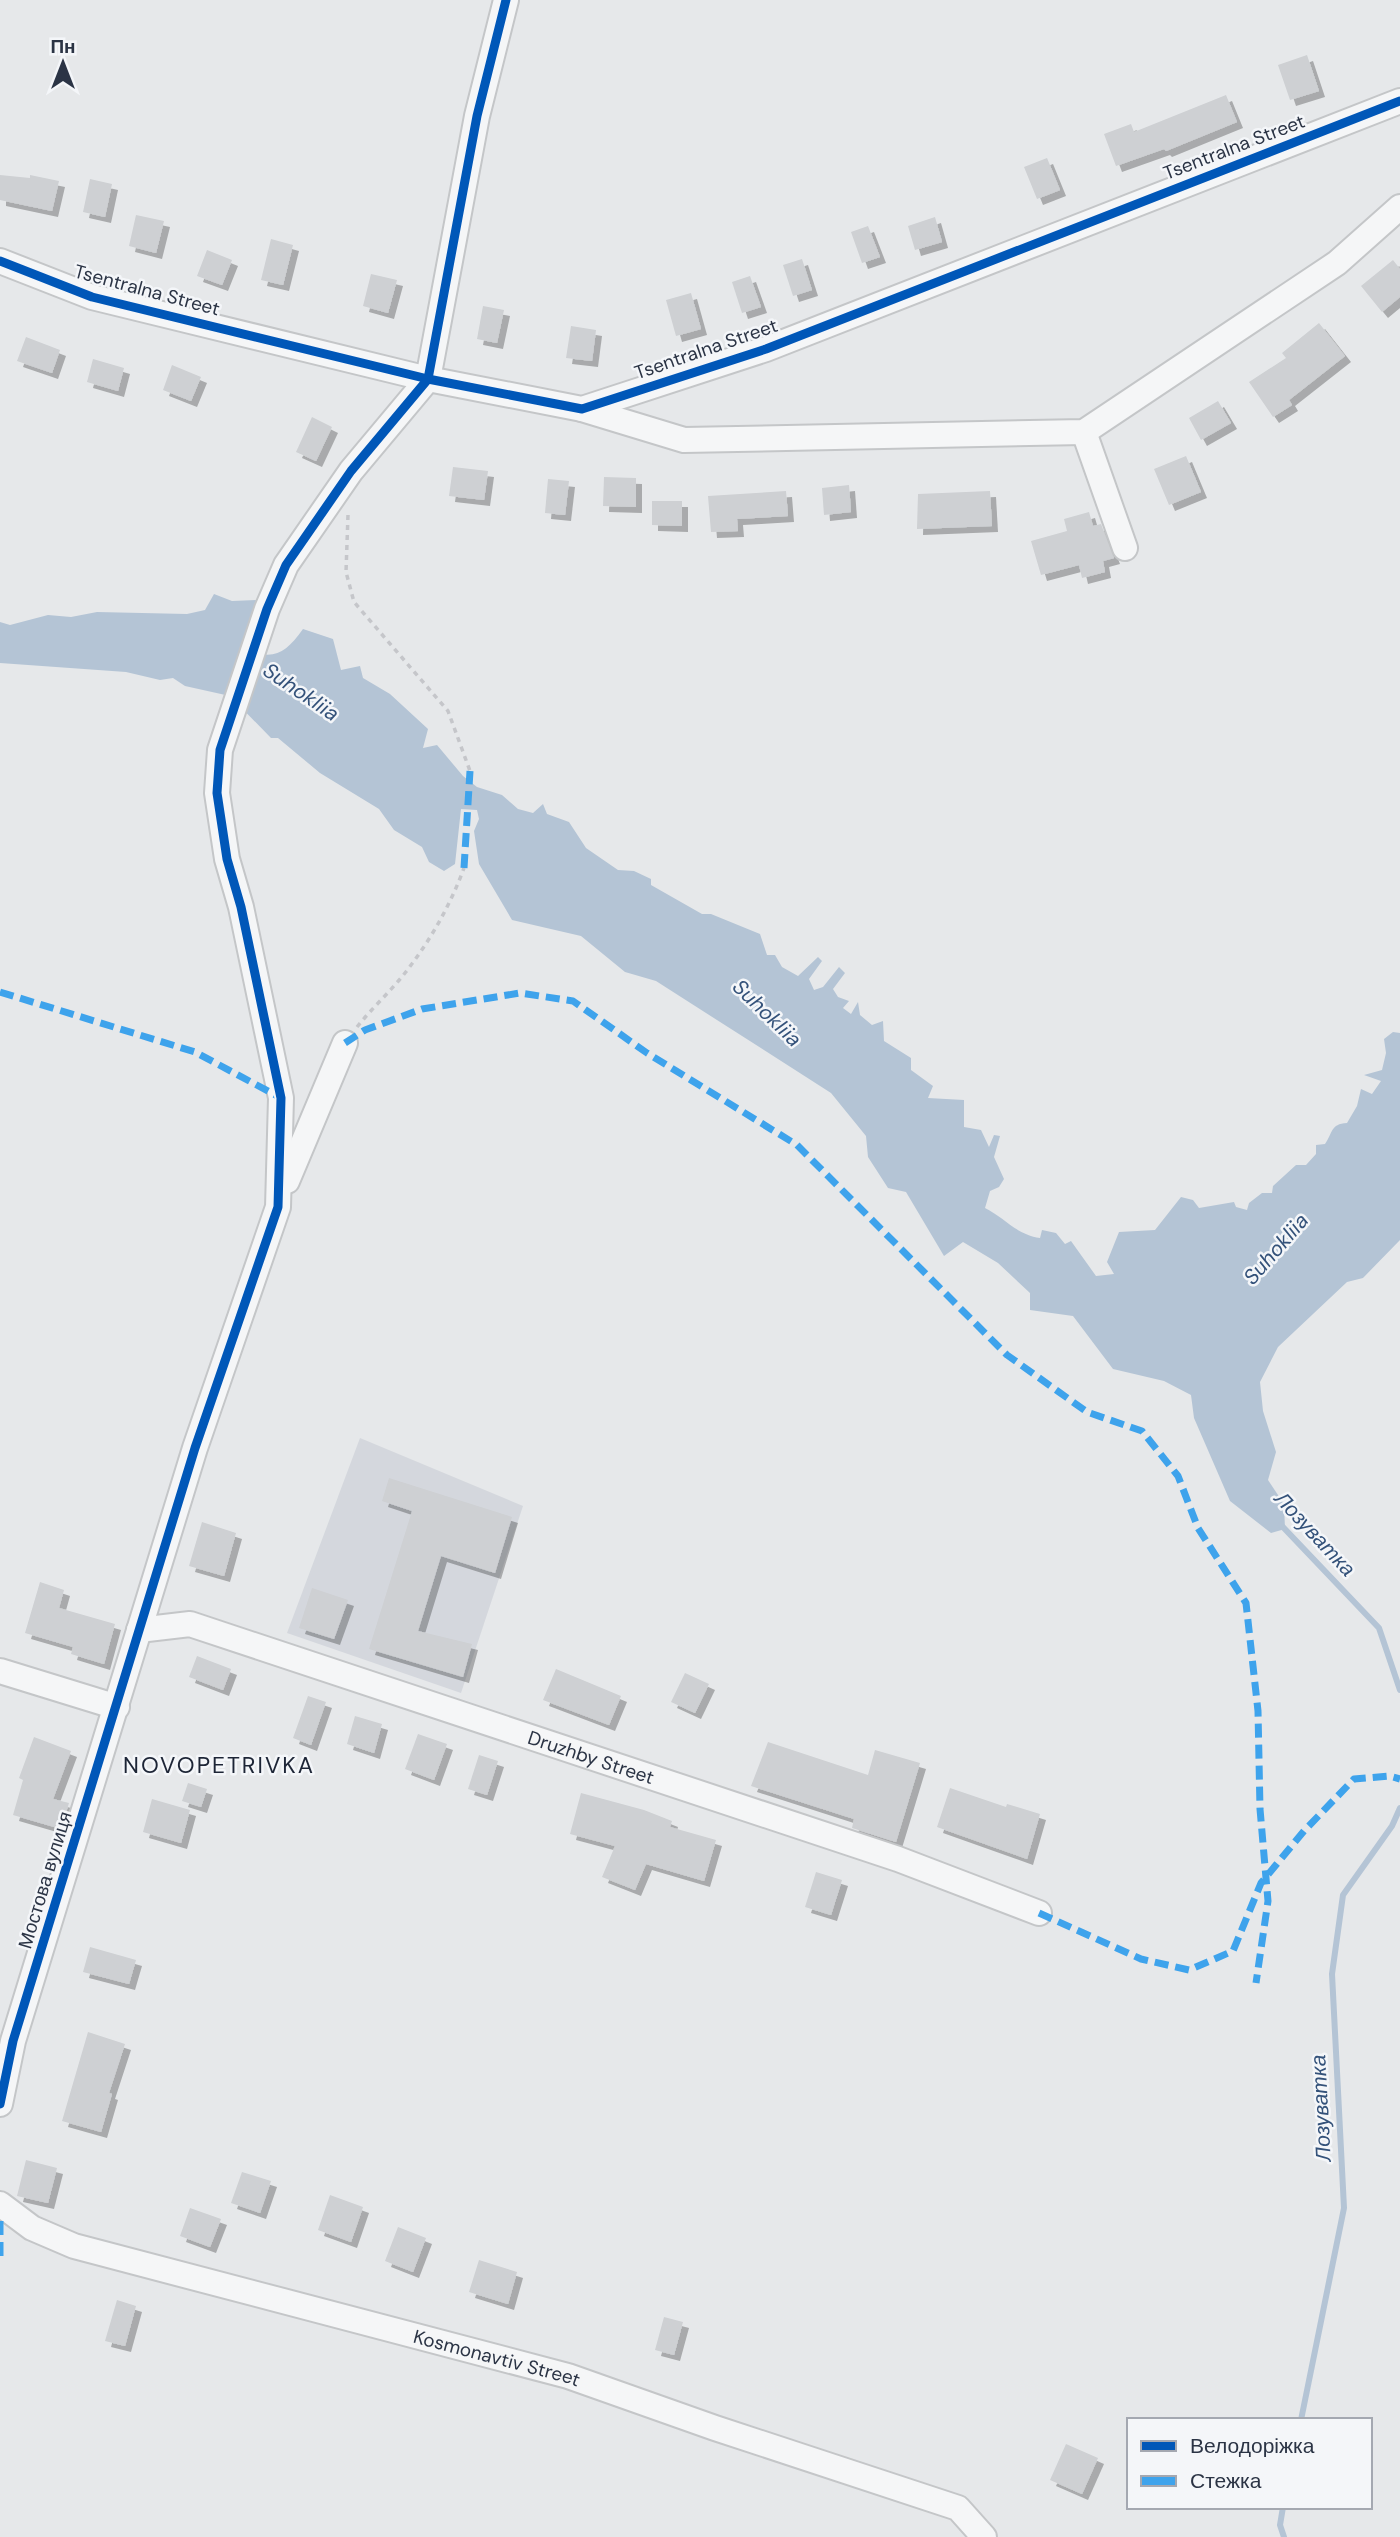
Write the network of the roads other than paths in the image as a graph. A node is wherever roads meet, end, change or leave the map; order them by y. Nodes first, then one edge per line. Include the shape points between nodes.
1 (506, 0) edge
2 (1400, 101) edge
3 (1400, 207) edge
4 (0, 261) edge
5 (428, 379) junction
6 (582, 408) junction
7 (1084, 432) junction
8 (1125, 548) dead end
9 (345, 1043) road end
10 (278, 1206) junction
11 (139, 1630) junction
12 (0, 1671) edge
13 (117, 1707) junction
14 (1039, 1913) dead end
15 (0, 2104) edge
16 (0, 2204) edge
17 (984, 2537) edge

1 - 5 street via 477,116
2 - 6 street, Tsentralna Street via 766,349
3 - 7 street via 1336,262
4 - 5 street, Tsentralna Street via 92,297
5 - 6 street, Tsentralna Street
5 - 10 street via 351,471 286,565 220,750 217,793 227,859 281,1098
6 - 7 street, Tsentralna Street via 684,440
7 - 8 street
9 - 10 street
10 - 11 street, Мостова вулиця
11 - 13 street, Мостова вулиця
11 - 14 street, Druzhby Street via 190,1624 898,1859
12 - 13 street
13 - 15 street, Мостова вулиця via 13,2041
16 - 17 street, Kosmonavtiv Street via 32,2228 74,2246 568,2376 958,2508

